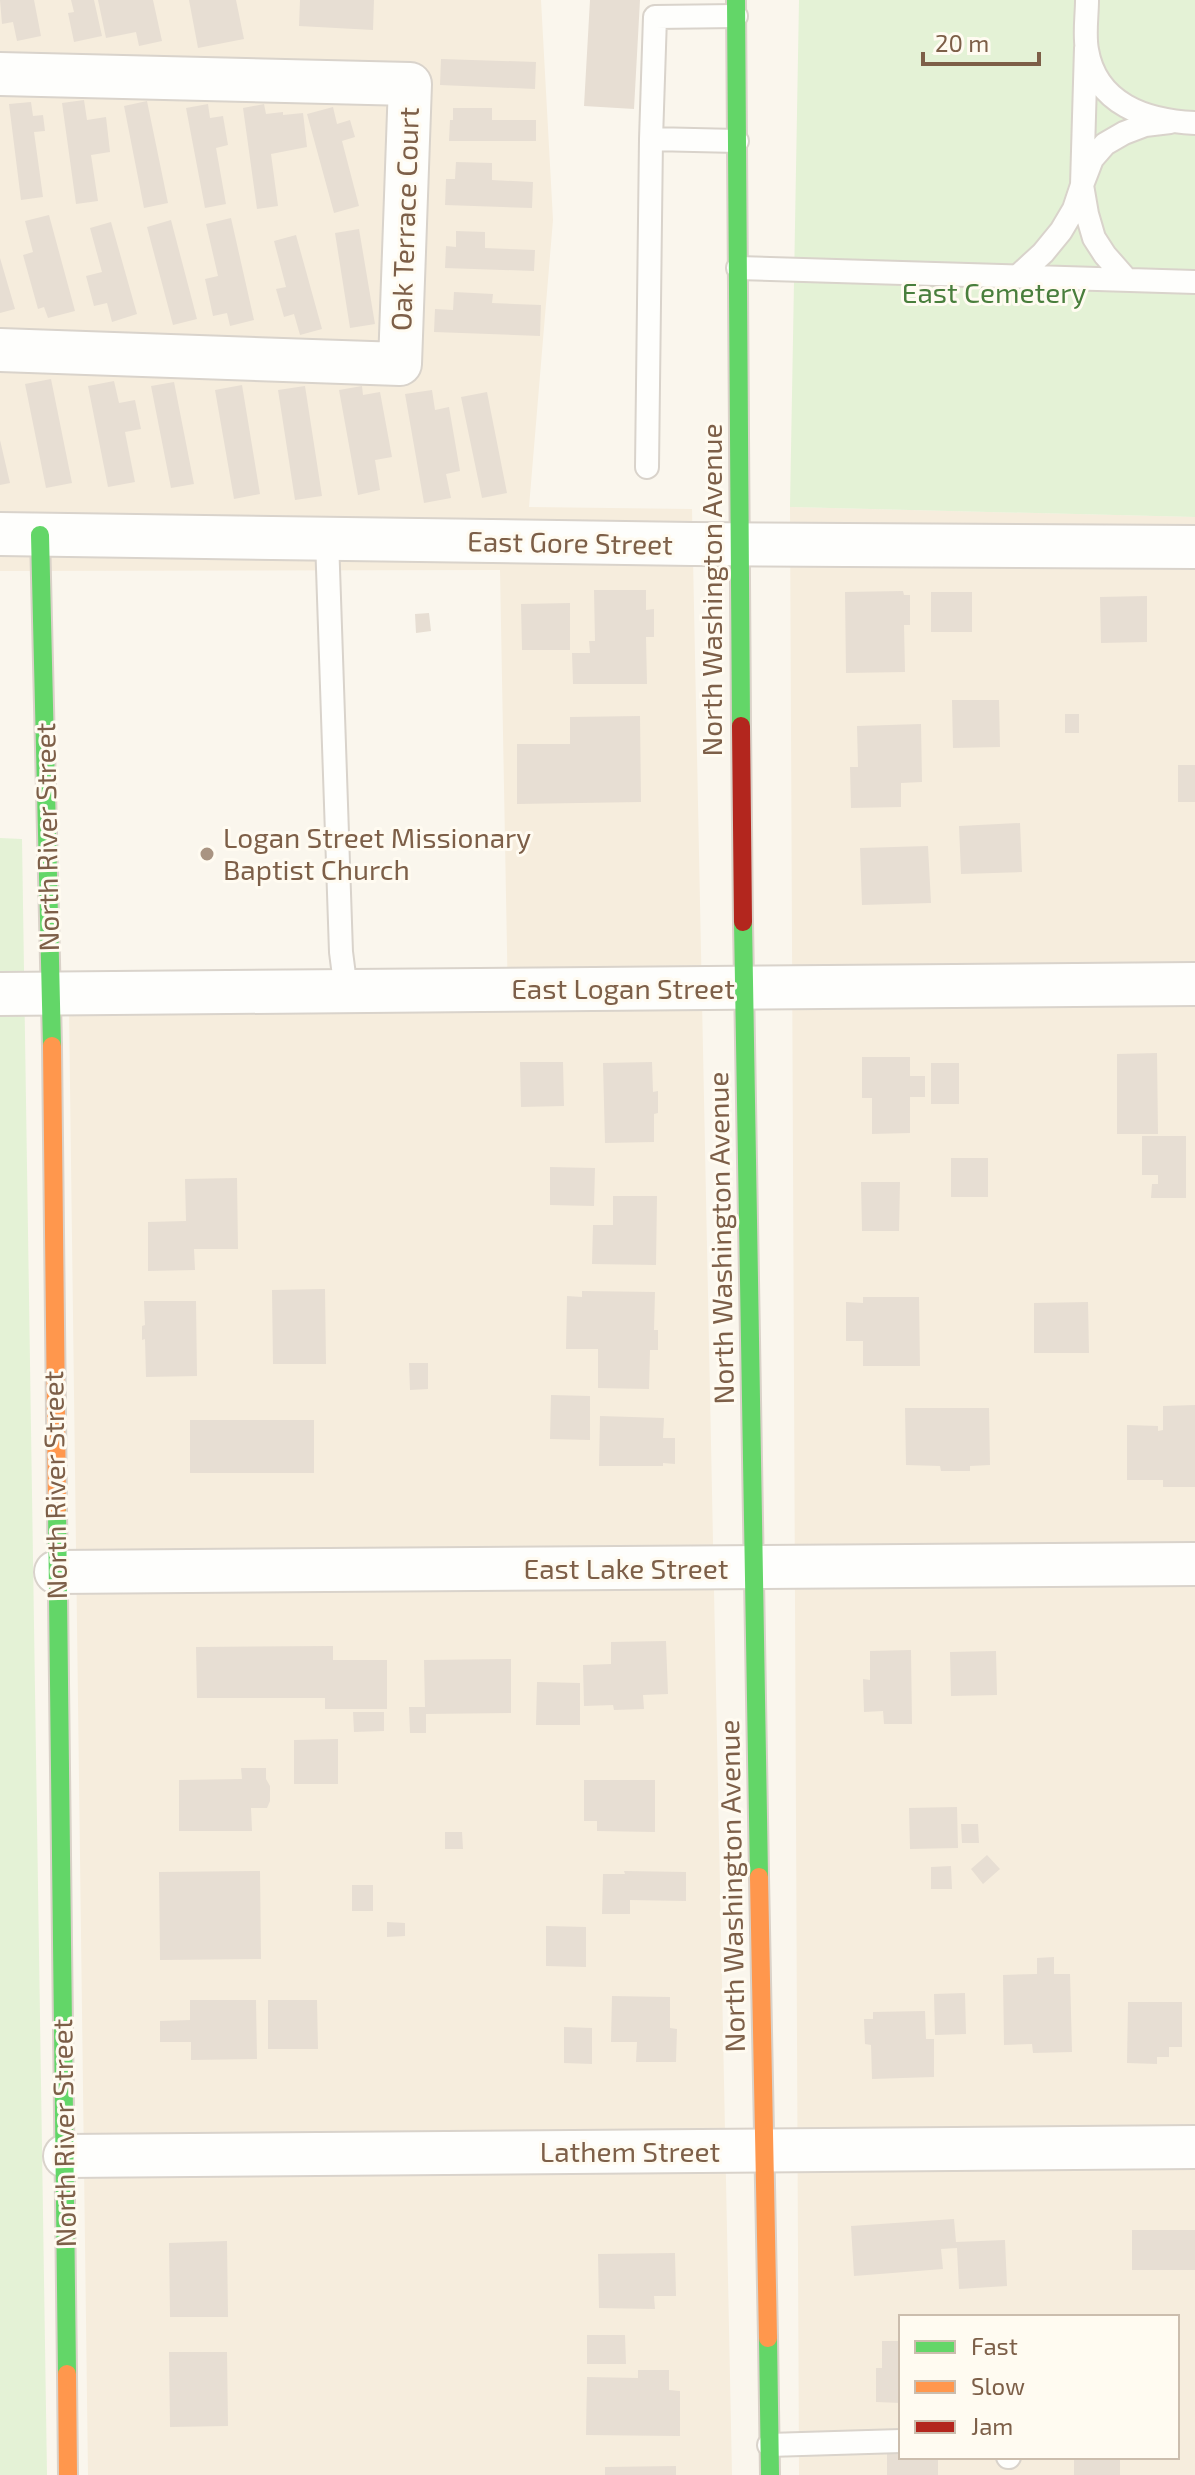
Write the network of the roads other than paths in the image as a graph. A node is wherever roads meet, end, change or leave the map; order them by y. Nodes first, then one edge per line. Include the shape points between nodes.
1 (1087, 0) edge
2 (736, 8) edge
3 (1086, 48) junction
4 (0, 74) edge
5 (1170, 122) junction
6 (1195, 123) edge
7 (651, 139) junction
8 (737, 141) junction
9 (1082, 185) junction
10 (738, 268) junction
11 (1018, 276) junction
12 (1127, 280) junction
13 (1195, 282) edge
14 (0, 350) edge
15 (647, 467) dead end
16 (20, 534) edge
17 (327, 539) junction
18 (739, 545) junction
19 (1195, 547) edge
20 (1195, 984) edge
21 (744, 988) junction
22 (346, 991) junction
23 (51, 992) junction
24 (0, 994) edge
25 (1195, 1564) edge
26 (755, 1568) junction
27 (56, 1572) junction
28 (1195, 2147) edge
29 (763, 2151) junction
30 (65, 2156) junction
31 (899, 2441) edge
32 (769, 2445) junction
33 (68, 2475) edge
34 (770, 2475) edge

1 - 3 lane
2 - 7 lane via 655,17
2 - 8 main road, North Washington Avenue
3 - 5 lane via 1093,71 1123,105
3 - 9 lane
4 - 14 street, Oak Terrace Court via 410,84 400,364
5 - 6 lane
5 - 9 lane via 1145,125 1105,144
7 - 8 lane
7 - 15 lane
8 - 10 main road, North Washington Avenue
9 - 11 lane via 1061,231
9 - 12 lane via 1094,238
10 - 11 lane
10 - 18 main road, North Washington Avenue
11 - 12 lane
12 - 13 lane
16 - 17 street, East Gore Street
16 - 23 main road, North River Street
17 - 18 street, East Gore Street
17 - 22 lane
18 - 19 street, East Gore Street
18 - 21 main road, North Washington Avenue
20 - 21 street, East Logan Street
21 - 22 street, East Logan Street
21 - 26 main road, North Washington Avenue
22 - 23 street, East Logan Street
23 - 24 street, East Logan Street
23 - 27 main road, North River Street
25 - 26 street, East Lake Street
26 - 27 street, East Lake Street
26 - 29 main road, North Washington Avenue
27 - 30 main road, North River Street
28 - 29 street, Lathem Street
29 - 30 street, Lathem Street
29 - 32 main road, North Washington Avenue
30 - 33 main road, North River Street
31 - 32 lane
32 - 34 main road, North Washington Avenue

